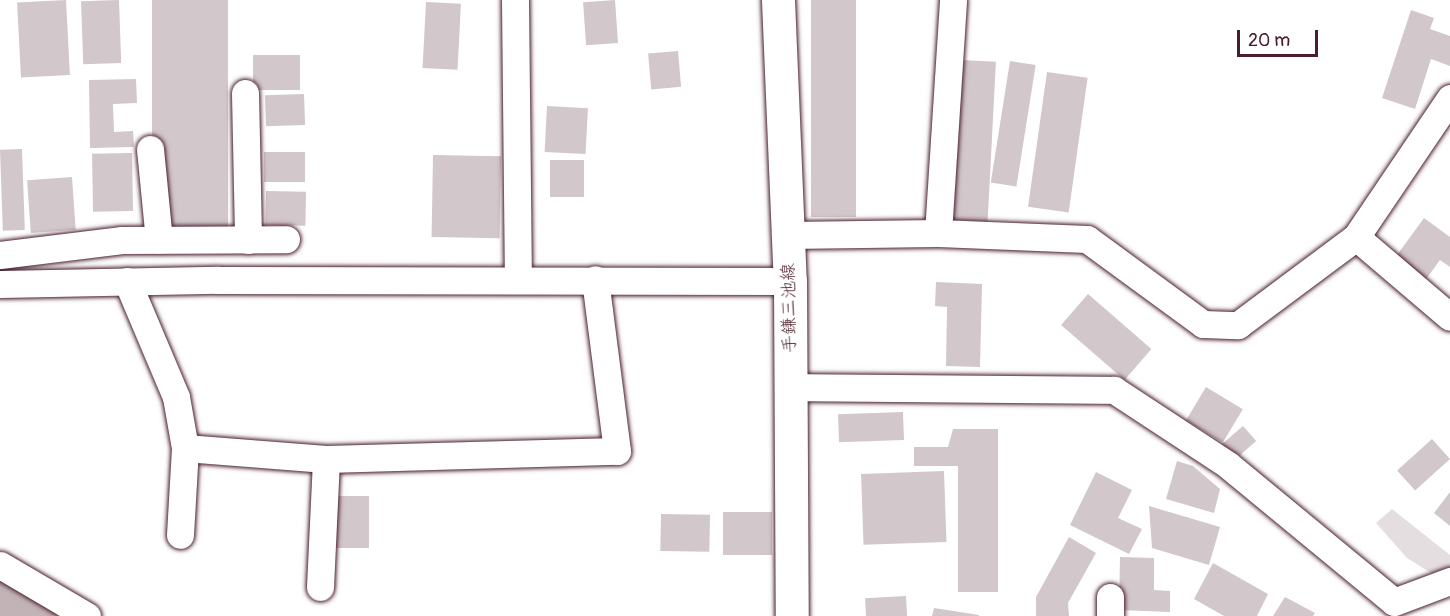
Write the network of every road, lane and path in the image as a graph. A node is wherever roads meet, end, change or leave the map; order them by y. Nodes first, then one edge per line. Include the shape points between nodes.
1 (515, 0) edge
2 (778, 0) edge
3 (953, 0) edge
4 (245, 93) dead end
5 (1450, 98) edge
6 (150, 149) dead end
7 (938, 233) junction
8 (787, 235) junction
9 (1356, 237) junction
10 (285, 239) dead end
11 (159, 240) junction
12 (248, 240) junction
13 (214, 241) junction
14 (0, 255) edge
15 (518, 279) junction
16 (595, 279) junction
17 (218, 280) junction
18 (127, 281) junction
19 (790, 281) junction
20 (0, 284) edge
21 (1450, 317) edge
22 (792, 387) junction
23 (185, 448) junction
24 (326, 459) junction
25 (180, 535) dead end
26 (0, 565) edge
27 (1450, 581) edge
28 (321, 587) dead end
29 (87, 616) edge
30 (792, 616) edge

1 - 15 street
2 - 8 main road, 手鎌三池線
3 - 7 street
4 - 12 street
5 - 9 street
6 - 11 street
7 - 8 street
7 - 9 street via 1087,239 1203,324 1238,325
8 - 19 main road, 手鎌三池線
9 - 21 street
10 - 12 street
11 - 13 street
11 - 14 street via 122,240
12 - 13 street
13 - 17 street
15 - 16 street
15 - 17 street
16 - 19 street
16 - 24 street via 617,451
17 - 18 street
18 - 20 street
18 - 23 street via 176,397
19 - 22 main road, 手鎌三池線
22 - 27 street via 1114,390 1228,465 1394,602
22 - 30 main road, 手鎌三池線
23 - 24 street
23 - 25 street
24 - 28 street
26 - 29 street

